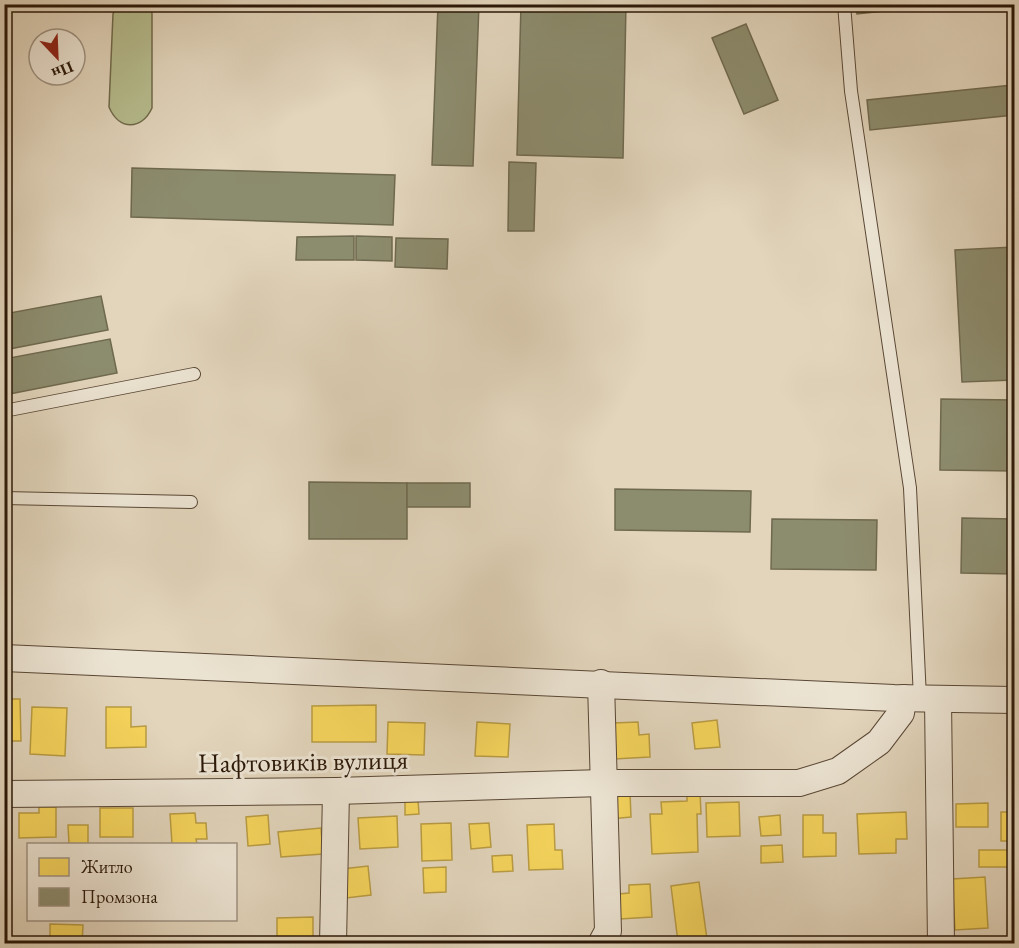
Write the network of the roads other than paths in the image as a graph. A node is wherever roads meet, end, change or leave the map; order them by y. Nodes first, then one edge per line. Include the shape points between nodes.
1 (844, 4) edge
2 (194, 374) dead end
3 (4, 411) edge
4 (4, 498) edge
5 (191, 502) dead end
6 (4, 658) edge
7 (601, 683) junction
8 (920, 698) junction
9 (1014, 700) edge
10 (603, 783) junction
11 (336, 791) junction
12 (4, 794) edge
13 (333, 944) edge
14 (601, 944) edge
15 (941, 944) edge

1 - 8 lane via 851,91 910,488
2 - 3 lane
4 - 5 lane
6 - 7 street
7 - 8 street
7 - 10 street
8 - 9 street
8 - 10 street, Нафтовиків вулиця via 901,713 879,742 838,771 799,783
8 - 15 street
10 - 11 street, Нафтовиків вулиця
10 - 14 street via 608,931
11 - 12 street, Нафтовиків вулиця
11 - 13 street

